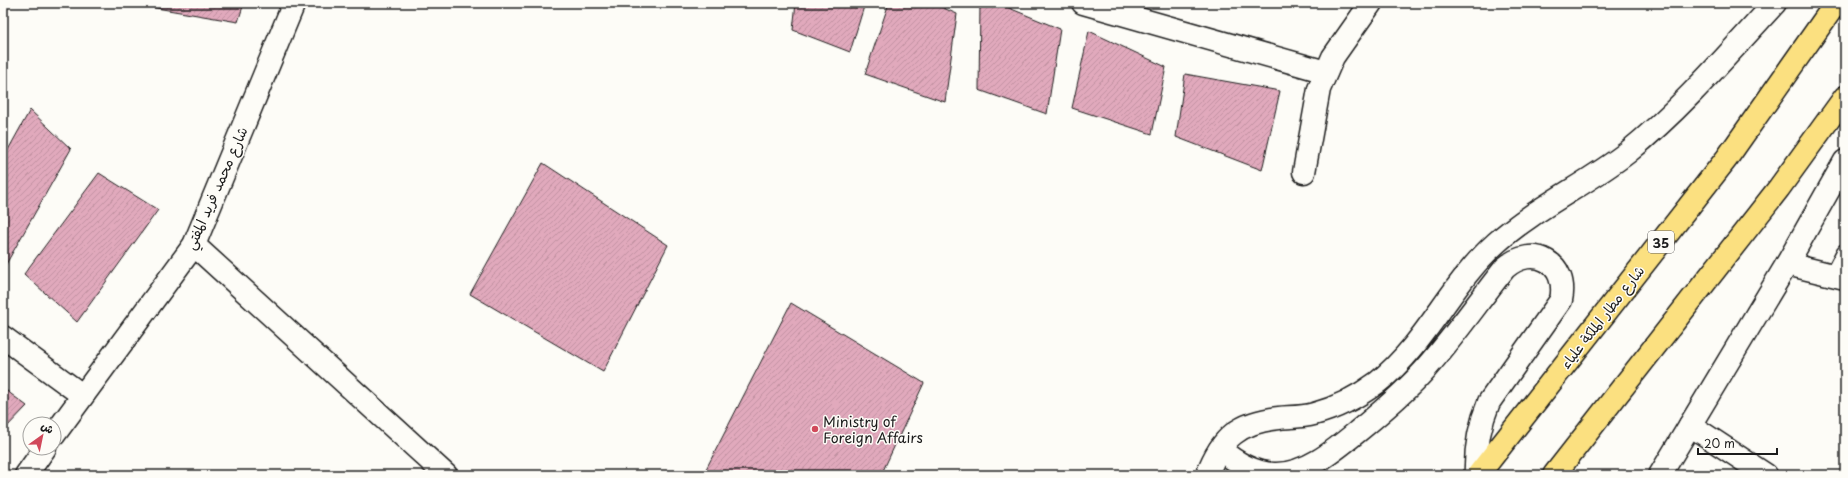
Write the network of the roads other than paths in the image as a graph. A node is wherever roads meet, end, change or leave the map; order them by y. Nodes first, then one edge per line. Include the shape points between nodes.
1 (294, 3) edge
2 (1083, 3) edge
3 (1372, 3) edge
4 (1775, 3) edge
5 (1836, 3) edge
6 (1326, 72) junction
7 (1845, 97) edge
8 (1845, 161) edge
9 (1304, 172) dead end
10 (194, 245) junction
11 (1845, 252) edge
12 (1787, 264) junction
13 (1839, 276) edge
14 (3, 337) edge
15 (82, 395) junction
16 (62, 424) edge
17 (1690, 425) junction
18 (1220, 449) junction
19 (39, 456) edge
20 (26, 475) edge
21 (446, 475) edge
22 (1207, 475) edge
23 (1477, 475) edge
24 (1554, 475) edge
25 (1660, 475) edge
26 (1766, 475) edge

1 - 10 street, شارع محمد فريد المفتي
2 - 6 street
3 - 6 street via 1333,57
4 - 18 street via 1652,132 1594,176 1533,214 1495,244 1475,265 1408,351 1378,382 1337,406 1318,413 1257,421 1244,426
5 - 23 highway, شارع مطار الملكة علياء / 35 via 1727,158
6 - 9 street via 1318,89 1313,111
7 - 24 highway via 1779,188
8 - 12 street
10 - 15 street, شارع محمد فريد المفتي
10 - 21 street
11 - 13 lane
12 - 13 street
12 - 17 street
14 - 15 street
15 - 16 street, شارع محمد فريد المفتي
17 - 25 street
17 - 26 street
18 - 22 street
18 - 23 street via 1245,467 1275,474 1301,469 1332,452 1396,400 1421,374 1512,261 1522,257 1542,258 1558,271 1562,280 1561,300 1489,402 1477,438
19 - 20 street

